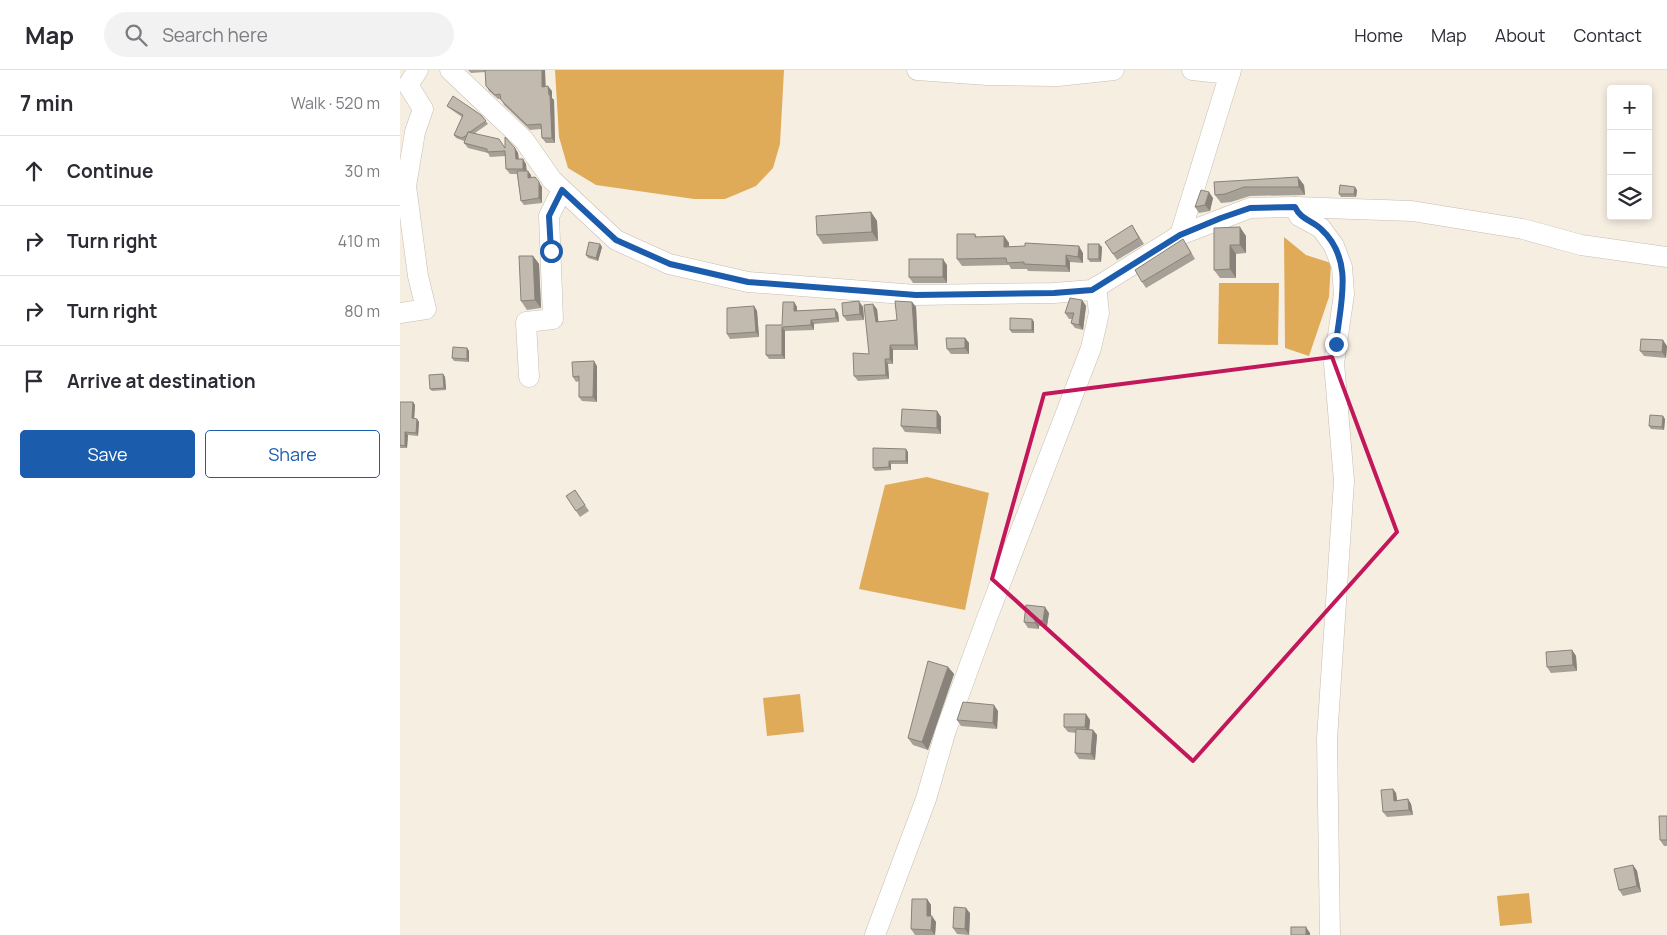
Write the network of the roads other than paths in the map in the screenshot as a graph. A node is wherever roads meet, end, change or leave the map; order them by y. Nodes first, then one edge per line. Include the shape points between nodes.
1 (418, 70) edge
2 (450, 70) edge
3 (917, 70) edge
4 (1114, 70) edge
5 (1192, 70) edge
6 (1231, 72) edge
7 (562, 190) junction
8 (1295, 207) junction
9 (1180, 235) junction
10 (1667, 257) edge
11 (1096, 287) junction
12 (400, 313) edge
13 (529, 377) dead end
14 (875, 935) edge
15 (1330, 935) edge

1 - 12 street via 408,85 423,109 414,132 406,186 418,276 426,309
2 - 7 street via 524,140
3 - 4 street via 1058,76
5 - 6 street
6 - 9 street
7 - 11 street via 616,240 670,264 748,282 916,295 1054,293
7 - 13 street via 549,216 553,320 526,322
8 - 9 street via 1250,208
8 - 10 street via 1412,211 1523,229 1581,245
8 - 15 street via 1299,216 1321,228 1334,246 1342,267 1344,294 1334,363 1344,481 1327,739
9 - 11 street
11 - 14 street via 1099,313 1091,348 987,618 946,730 926,799

